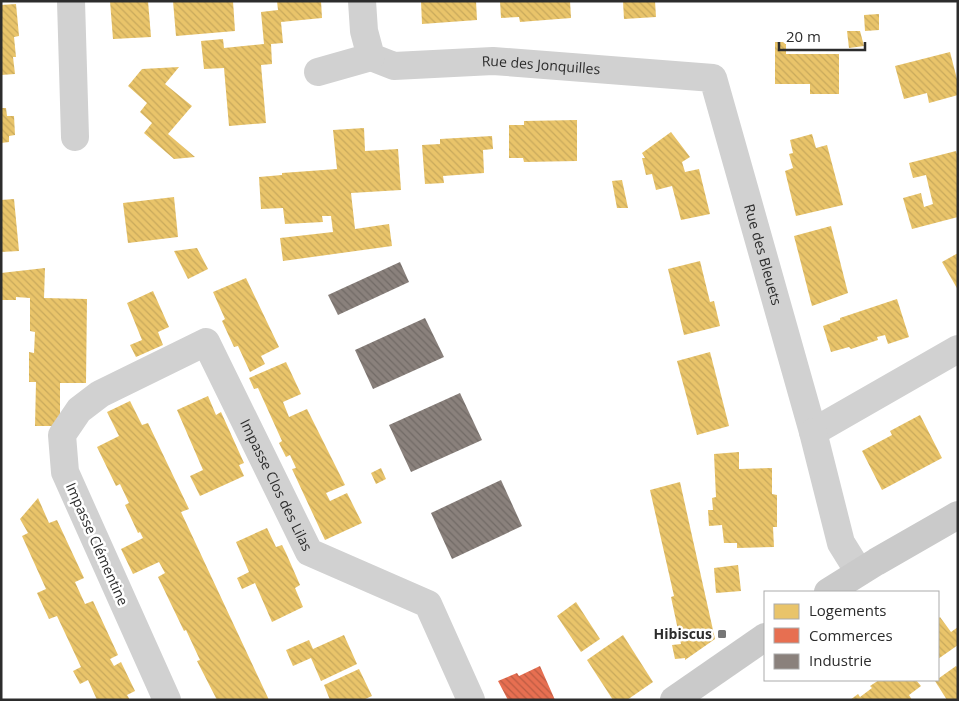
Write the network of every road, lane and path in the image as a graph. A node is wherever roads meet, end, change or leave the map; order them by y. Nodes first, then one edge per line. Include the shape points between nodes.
1 (71, 1) edge
2 (362, 1) edge
3 (371, 58) junction
4 (318, 72) dead end
5 (714, 78) joint
6 (75, 137) dead end
7 (206, 342) joint
8 (958, 349) edge
9 (812, 432) junction
10 (958, 515) edge
11 (859, 572) junction
12 (830, 591) edge
13 (764, 638) edge
14 (167, 700) edge
15 (471, 700) edge
16 (674, 700) edge

1 - 6 street
2 - 3 street via 364,31
3 - 4 street
3 - 5 street, Rue des Jonquilles via 394,66 493,61
5 - 9 street, Rue des Bleuets
7 - 14 street, Impasse Clémentine via 100,394 78,410 62,435 65,472
7 - 15 street, Impasse Clos des Lilas via 309,552 428,604
8 - 9 street
9 - 11 street, Rue des Bleuets via 841,543
10 - 11 street
11 - 12 street
13 - 16 street

